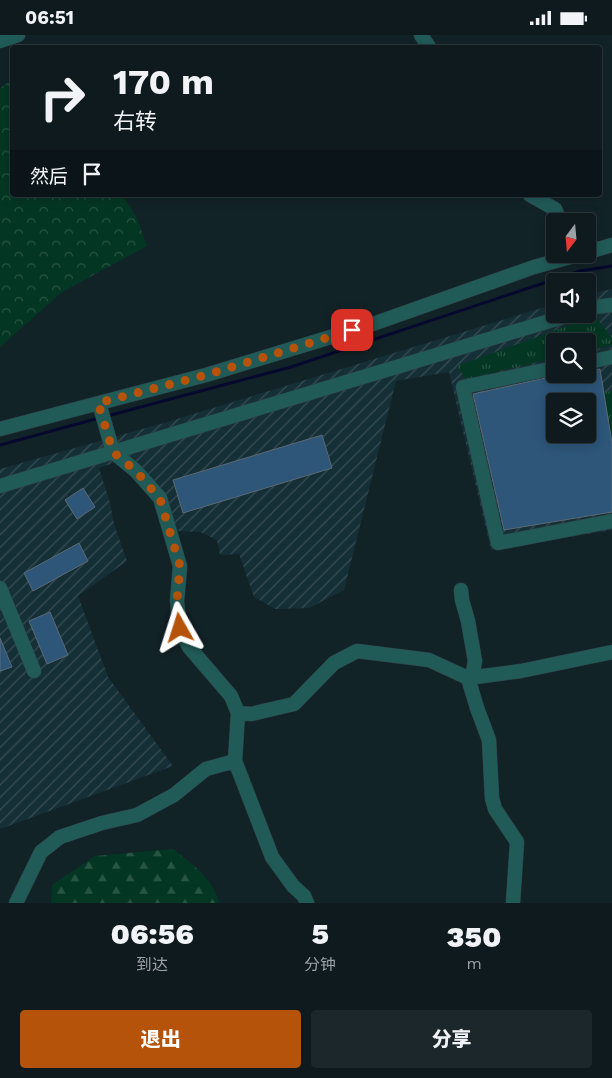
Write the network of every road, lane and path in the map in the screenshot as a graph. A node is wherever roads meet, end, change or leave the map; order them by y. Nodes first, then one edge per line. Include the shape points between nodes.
1 (18, 35) edge
2 (0, 41) edge
3 (534, 197) edge
4 (557, 213) edge
5 (612, 245) edge
6 (596, 250) edge
7 (547, 263) edge
8 (612, 298) edge
9 (596, 300) edge
10 (612, 305) edge
11 (596, 307) edge
12 (546, 315) edge
13 (546, 322) edge
14 (612, 357) edge
15 (596, 360) edge
16 (546, 370) edge
17 (98, 403) junction
18 (0, 429) edge
19 (112, 448) junction
20 (0, 477) edge
21 (0, 486) edge
22 (612, 521) edge
23 (0, 588) edge
24 (461, 590) dead end
25 (612, 652) edge
26 (34, 671) dead end
27 (468, 678) junction
28 (238, 713) junction
29 (235, 761) junction
30 (16, 903) edge
31 (307, 903) edge
32 (513, 903) edge

1 - 2 street
3 - 4 street
5 - 6 street
7 - 17 street via 370,325 206,375
8 - 9 street
10 - 11 street
12 - 19 street
13 - 19 street
14 - 15 street
16 - 22 street via 463,387 498,543
17 - 18 street
17 - 19 street
19 - 20 street
19 - 21 street
19 - 28 street via 160,499 180,566 177,601 180,628 189,647 231,696
23 - 26 street
24 - 27 street via 475,661
25 - 27 street via 521,671
27 - 28 street via 429,660 357,651 334,663 294,703 252,714
27 - 32 street via 489,740 495,809 517,842
28 - 29 street
29 - 30 street via 206,769 174,795 137,815 60,837 41,852
29 - 31 street via 272,857

